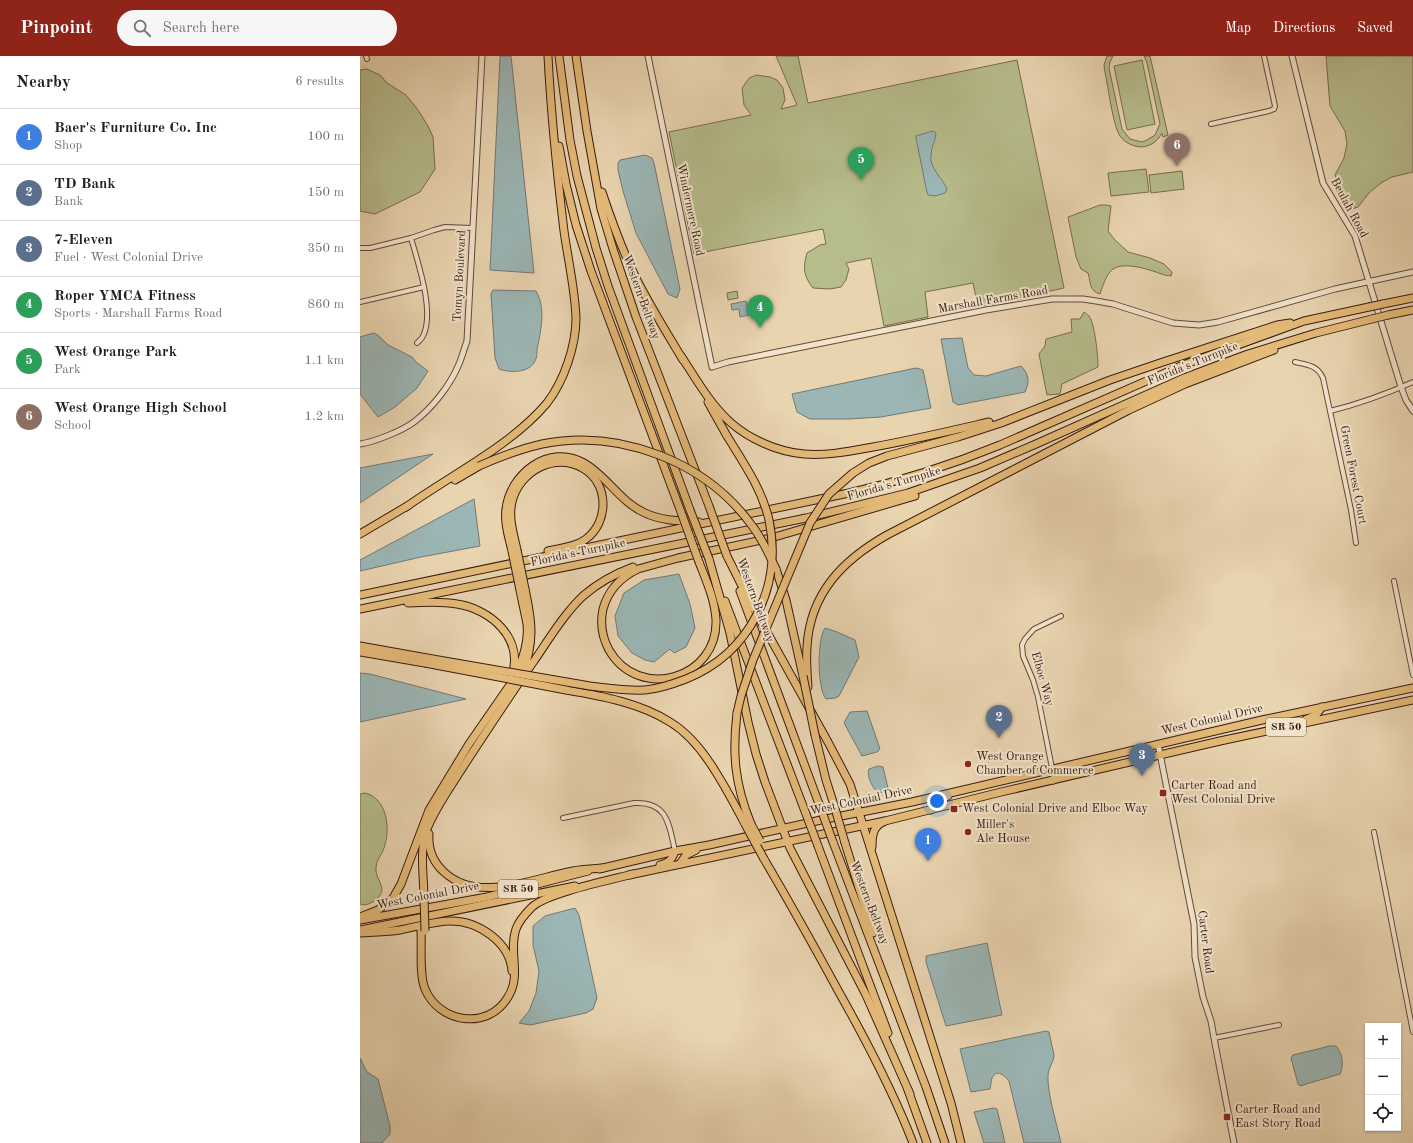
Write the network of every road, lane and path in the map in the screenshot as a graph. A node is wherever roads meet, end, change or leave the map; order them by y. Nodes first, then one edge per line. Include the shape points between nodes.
1 (482, 56) edge
2 (548, 56) edge
3 (559, 56) edge
4 (576, 56) edge
5 (648, 56) edge
6 (1264, 56) edge
7 (1292, 56) edge
8 (549, 79) junction
9 (1211, 124) dead end
10 (593, 165) junction
11 (473, 228) junction
12 (411, 238) junction
13 (360, 248) edge
14 (1413, 272) edge
15 (1368, 282) junction
16 (424, 287) junction
17 (1413, 298) edge
18 (360, 302) edge
19 (1413, 310) edge
20 (1304, 321) junction
21 (1316, 333) junction
22 (417, 343) dead end
23 (681, 356) junction
24 (1296, 362) dead end
25 (712, 368) joint
26 (1413, 382) edge
27 (1401, 387) junction
28 (1058, 401) junction
29 (1330, 411) junction
30 (1413, 411) edge
31 (360, 444) edge
32 (479, 462) junction
33 (980, 468) junction
34 (707, 523) junction
35 (360, 534) edge
36 (1356, 543) dead end
37 (514, 551) junction
38 (727, 556) junction
39 (678, 558) junction
40 (709, 560) junction
41 (499, 566) junction
42 (1394, 581) dead end
43 (523, 589) junction
44 (360, 595) edge
45 (386, 604) junction
46 (360, 609) edge
47 (1061, 616) dead end
48 (360, 646) edge
49 (360, 652) edge
50 (426, 661) junction
51 (1413, 675) edge
52 (1413, 688) edge
53 (505, 689) junction
54 (1375, 696) junction
55 (507, 700) junction
56 (1413, 700) edge
57 (1322, 707) junction
58 (1349, 714) junction
59 (1286, 727) junction
60 (815, 735) junction
61 (1158, 744) junction
62 (1160, 755) junction
63 (1078, 762) junction
64 (1052, 768) junction
65 (1053, 780) junction
66 (1042, 783) junction
67 (962, 789) junction
68 (931, 810) junction
69 (860, 812) junction
70 (563, 818) dead end
71 (885, 821) junction
72 (429, 824) junction
73 (748, 824) junction
74 (862, 825) junction
75 (782, 829) junction
76 (421, 832) junction
77 (1374, 832) dead end
78 (787, 841) junction
79 (708, 845) junction
80 (675, 851) junction
81 (871, 852) junction
82 (680, 864) junction
83 (603, 868) junction
84 (633, 874) junction
85 (423, 899) junction
86 (360, 919) edge
87 (360, 931) edge
88 (423, 931) junction
89 (878, 959) junction
90 (1279, 1025) dead end
91 (1413, 1032) edge
92 (1214, 1038) junction
93 (910, 1094) junction
94 (913, 1143) edge
95 (927, 1143) edge
96 (945, 1143) edge
97 (961, 1143) edge
98 (1234, 1143) edge

1 - 11 street, Tomyn Boulevard
2 - 8 highway
3 - 40 highway, bridge via 569,133 596,248
4 - 10 highway, Western Beltway
5 - 25 street, Windermere Road
6 - 9 street via 1274,108
7 - 15 street, Beulah Road via 1323,183 1355,236
8 - 32 highway via 559,187 576,318 573,345 563,376 547,402 524,426
8 - 39 highway, bridge via 566,184 590,271 681,512 716,614 712,645 699,662 684,674 670,678 641,676 624,667 607,647 602,626 605,603 613,588 632,572
10 - 23 highway via 624,253
10 - 38 highway, Western Beltway, bridge via 601,209 624,285
11 - 12 street via 446,227
11 - 31 street, Tomyn Boulevard via 467,341 459,364 447,386 413,423
12 - 13 street
12 - 16 street
14 - 15 street, Marshall Farms Road
15 - 25 street, Marshall Farms Road via 1321,292 1227,321 1199,325 1173,323 1096,301 1059,299 1033,302 728,362
15 - 27 street, Beulah Road
16 - 18 street
16 - 22 street via 427,304 426,323 423,337
17 - 20 highway, Florida's Turnpike, bridge
19 - 21 highway, Florida's Turnpike, bridge
20 - 28 highway via 1277,325 1163,362
20 - 34 highway, Florida's Turnpike via 1184,364 970,457 860,491
21 - 33 highway, Florida's Turnpike via 1248,354 1184,378
21 - 60 highway, bridge via 1185,384 1128,410 869,545 845,564 821,596 807,645 808,687
23 - 28 highway via 713,404 730,422 765,444 804,454 829,454 900,442 1001,419
23 - 50 highway, bridge via 754,480 771,531 772,558 768,586 757,615 742,638 721,658 697,674 671,685 645,690 590,686
24 - 29 street, Green Forest Court via 1314,367 1321,373
26 - 27 street
27 - 29 street via 1354,405
27 - 30 street, Beulah Road
28 - 73 highway, bridge via 965,434 887,456 853,473 829,494 810,523 753,660 741,696 735,730 735,768
29 - 36 street, Green Forest Court
32 - 35 highway
32 - 60 highway, bridge via 542,444 585,440 608,442 655,453 680,464 728,498 753,526 776,569 786,600
33 - 39 highway via 908,498 771,538
33 - 45 highway, Florida's Turnpike via 908,493 820,515
34 - 37 highway via 670,520 644,513 632,506 588,465 573,458 557,457 531,466 511,488 506,519
34 - 41 highway, Florida's Turnpike
37 - 41 highway via 512,502 525,478 541,466 558,462 575,464 592,476 604,501 601,518 591,535 576,544
37 - 43 highway, bridge
38 - 69 highway via 841,765
38 - 89 highway, Western Beltway, bridge
39 - 55 highway via 621,571 590,590 565,618
40 - 75 highway via 730,633 756,754
40 - 93 highway, bridge
41 - 44 highway, Florida's Turnpike
42 - 51 street
43 - 53 highway via 526,637 521,662 512,682
43 - 55 highway via 532,626 530,650 521,676
45 - 46 highway, Florida's Turnpike
45 - 53 highway via 459,604 485,614 505,631 514,650 513,671
47 - 64 street, Elboc Way via 1034,630 1022,645 1023,657 1038,697
48 - 50 highway
49 - 50 highway
50 - 73 highway, bridge via 624,702 671,722 701,751
52 - 54 highway, West Colonial Drive / SR 50
53 - 76 highway via 428,810
54 - 57 highway, West Colonial Drive / SR 50
54 - 58 highway via 1353,706
55 - 72 highway
56 - 58 highway, West Colonial Drive / SR 50
57 - 59 highway via 1316,715
57 - 61 highway, West Colonial Drive / SR 50
58 - 59 highway, West Colonial Drive / SR 50
59 - 62 highway, West Colonial Drive / SR 50
60 - 89 highway, bridge via 826,780 876,942
61 - 62 street, Carter Road
61 - 63 highway, West Colonial Drive / SR 50
62 - 65 highway, West Colonial Drive / SR 50
62 - 92 street, Carter Road via 1194,924 1195,957
63 - 64 highway, West Colonial Drive / SR 50
63 - 65 highway via 1061,771
64 - 66 highway via 1051,774
64 - 67 highway, West Colonial Drive / SR 50
65 - 66 highway, West Colonial Drive / SR 50
66 - 68 highway, West Colonial Drive / SR 50
67 - 68 highway via 936,802
67 - 69 highway, West Colonial Drive / SR 50
68 - 71 highway, West Colonial Drive / SR 50
69 - 74 highway
69 - 75 highway, West Colonial Drive / SR 50
70 - 80 street via 634,803 650,804 665,815
71 - 74 highway, West Colonial Drive / SR 50
71 - 81 highway via 874,831
72 - 83 highway via 429,845 435,862 447,875 462,883 482,887 507,886 573,870
72 - 85 highway via 424,843
73 - 94 highway, bridge via 887,1081
74 - 78 highway, West Colonial Drive / SR 50
74 - 81 highway
75 - 78 highway
75 - 79 highway, West Colonial Drive / SR 50
76 - 85 highway via 419,851
76 - 86 highway via 393,898 378,910
77 - 91 street
78 - 82 highway, West Colonial Drive / SR 50
78 - 93 highway via 866,996
79 - 80 highway, West Colonial Drive / SR 50
79 - 82 highway via 689,853
80 - 83 highway, West Colonial Drive / SR 50
80 - 84 highway via 672,859 666,863
81 - 97 highway
82 - 84 highway, West Colonial Drive / SR 50
83 - 86 highway, West Colonial Drive / SR 50 via 487,897
84 - 87 highway, West Colonial Drive / SR 50
84 - 88 highway via 563,893 534,906 515,930 515,974 512,990 500,1007 479,1018 459,1018 447,1014 432,1001 423,980
85 - 88 highway
87 - 88 highway via 392,931 450,921 477,927 497,940 510,962 512,975 507,993 494,1008 471,1016 455,1014 440,1004 430,991 426,980
89 - 96 highway, Western Beltway
90 - 92 street
92 - 98 street, Carter Road
93 - 95 highway

